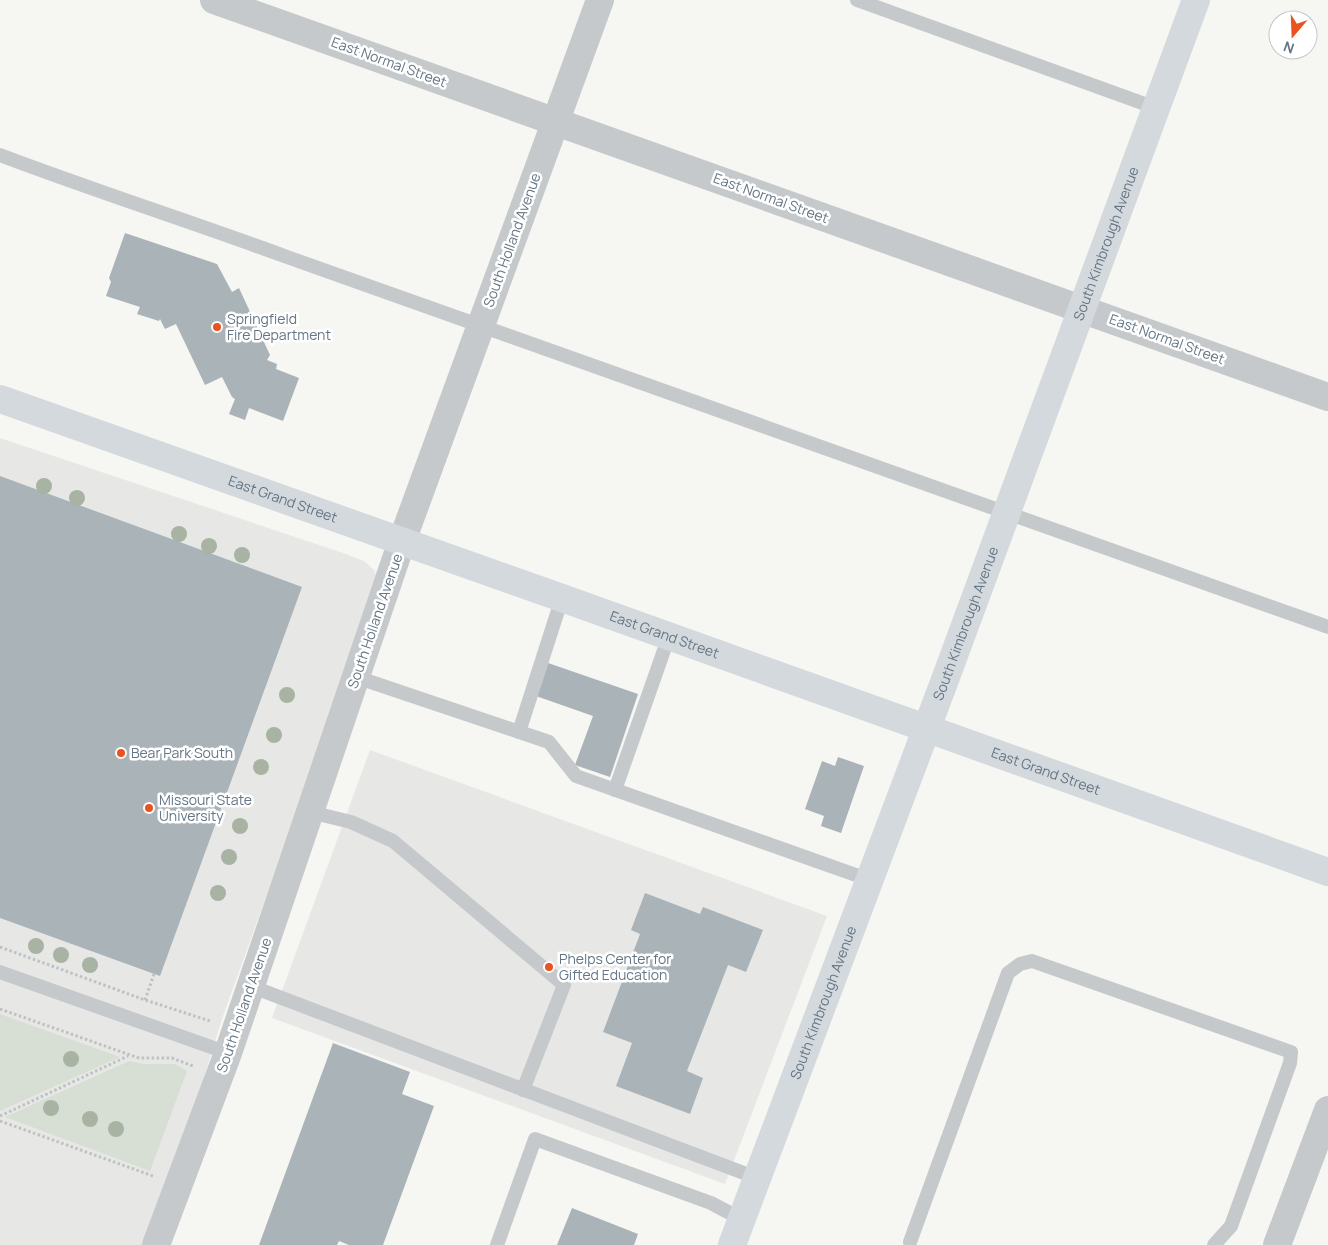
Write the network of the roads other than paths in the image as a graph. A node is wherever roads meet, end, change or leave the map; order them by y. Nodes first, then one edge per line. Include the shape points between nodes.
1 (214, 0) edge
2 (600, 0) edge
3 (856, 0) edge
4 (1196, 0) edge
5 (1156, 108) junction
6 (555, 121) junction
7 (0, 155) edge
8 (1082, 309) junction
9 (480, 326) junction
10 (1328, 397) edge
11 (0, 399) edge
12 (1008, 513) junction
13 (402, 541) junction
14 (562, 598) junction
15 (1328, 627) edge
16 (668, 636) junction
17 (356, 677) junction
18 (927, 728) junction
19 (519, 732) junction
20 (615, 790) junction
21 (310, 812) junction
22 (1328, 872) edge
23 (870, 880) junction
24 (0, 972) edge
25 (250, 986) junction
26 (228, 1053) junction
27 (523, 1090) junction
28 (1328, 1110) edge
29 (757, 1178) junction
30 (741, 1219) junction
31 (912, 1244) edge
32 (156, 1245) edge
33 (498, 1245) edge
34 (732, 1245) edge
35 (1214, 1245) edge
36 (1276, 1245) edge

1 - 6 street, East Normal Street
2 - 6 street, South Holland Avenue
3 - 5 lane
4 - 5 main road, South Kimbrough Avenue
5 - 8 main road, South Kimbrough Avenue
6 - 8 street, East Normal Street
6 - 9 street, South Holland Avenue
7 - 9 lane
8 - 10 street, East Normal Street
8 - 12 main road, South Kimbrough Avenue
9 - 12 lane
9 - 13 street, South Holland Avenue
11 - 13 main road, East Grand Street
12 - 15 lane
12 - 18 main road, South Kimbrough Avenue
13 - 14 main road, East Grand Street
13 - 17 street, South Holland Avenue
14 - 16 main road, East Grand Street
14 - 19 lane
16 - 18 main road, East Grand Street
16 - 20 lane
17 - 19 lane
17 - 21 street, South Holland Avenue
18 - 22 main road, East Grand Street
18 - 23 main road, South Kimbrough Avenue
19 - 20 lane via 548,742 576,776
20 - 23 lane
21 - 25 street, South Holland Avenue
21 - 27 lane via 351,822 393,841 564,985
23 - 29 main road, South Kimbrough Avenue
24 - 26 lane
25 - 26 street, South Holland Avenue
25 - 27 lane
26 - 32 street, South Holland Avenue
27 - 29 lane
28 - 36 street
29 - 30 main road, South Kimbrough Avenue
30 - 33 lane via 711,1203 535,1139
30 - 34 main road, South Kimbrough Avenue
31 - 35 lane via 1008,973 1020,964 1032,962 1291,1052 1290,1063 1231,1226

